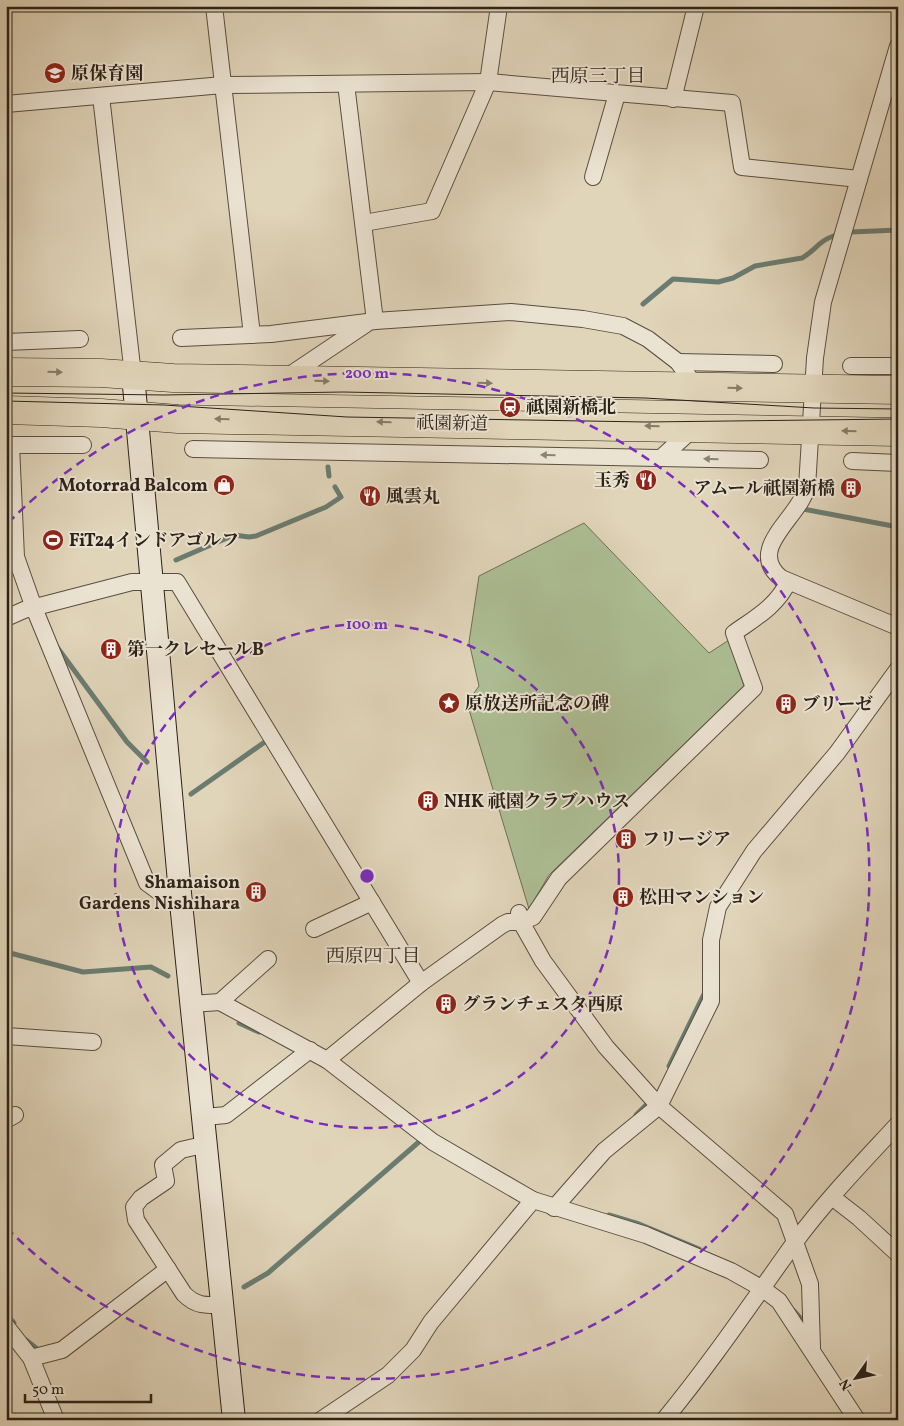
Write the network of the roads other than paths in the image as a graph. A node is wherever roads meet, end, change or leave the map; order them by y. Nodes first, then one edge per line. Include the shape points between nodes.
1 (214, 6) edge
2 (499, 6) edge
3 (696, 6) edge
4 (898, 46) edge
5 (488, 82) junction
6 (346, 84) junction
7 (223, 85) junction
8 (617, 94) junction
9 (101, 96) junction
10 (673, 99) junction
11 (6, 104) edge
12 (593, 177) dead end
13 (859, 179) junction
14 (364, 223) junction
15 (372, 322) junction
16 (252, 335) junction
17 (80, 338) dead end
18 (181, 338) dead end
19 (6, 342) edge
20 (678, 362) junction
21 (774, 364) dead end
22 (851, 366) dead end
23 (898, 366) edge
24 (6, 372) edge
25 (133, 375) junction
26 (282, 380) junction
27 (696, 387) junction
28 (812, 390) junction
29 (898, 390) edge
30 (6, 410) edge
31 (136, 415) junction
32 (305, 420) junction
33 (695, 427) junction
34 (811, 430) junction
35 (898, 432) edge
36 (8, 445) edge
37 (83, 445) dead end
38 (193, 449) dead end
39 (331, 451) junction
40 (662, 457) junction
41 (760, 460) dead end
42 (852, 461) dead end
43 (898, 463) edge
44 (788, 582) junction
45 (152, 583) junction
46 (34, 608) junction
47 (6, 618) edge
48 (898, 627) edge
49 (898, 669) edge
50 (180, 893) junction
51 (372, 902) junction
52 (520, 918) junction
53 (314, 929) dead end
54 (268, 959) dead end
55 (421, 983) junction
56 (220, 1002) junction
57 (191, 1004) junction
58 (6, 1036) edge
59 (93, 1042) dead end
60 (310, 1050) junction
61 (327, 1060) junction
62 (659, 1106) junction
63 (204, 1117) junction
64 (898, 1124) edge
65 (207, 1144) junction
66 (832, 1197) junction
67 (533, 1200) junction
68 (554, 1208) junction
69 (796, 1241) junction
70 (898, 1254) edge
71 (168, 1269) junction
72 (763, 1289) junction
73 (223, 1304) junction
74 (6, 1326) edge
75 (812, 1348) junction
76 (31, 1358) junction
77 (56, 1420) edge
78 (234, 1420) edge
79 (321, 1420) edge
80 (664, 1420) edge
81 (857, 1420) edge

1 - 7 street
2 - 5 street
3 - 10 street
4 - 13 street
5 - 6 street
5 - 8 street
5 - 14 street via 432,211
6 - 7 street
6 - 14 street
7 - 9 street
7 - 16 street
8 - 10 street
8 - 12 street
9 - 11 street
9 - 25 street
10 - 13 street via 732,103 742,167
13 - 28 street via 823,302
14 - 15 street
15 - 16 street
15 - 20 street via 511,312 583,319 623,326 648,338
15 - 26 street
16 - 18 street
17 - 19 street
20 - 21 street
20 - 27 street
22 - 23 street
24 -> 25 highway
25 - 26 highway
25 - 31 street
26 -> 27 highway
27 -> 28 highway
28 - 29 highway
28 - 34 street
30 - 31 highway, 祇園新道
32 -> 31 highway, 祇園新道 via 178,419
31 - 45 street
33 -> 32 highway, 祇園新道
32 - 39 street
33 - 34 highway, 祇園新道
33 - 40 street
35 -> 34 highway, 祇園新道
34 - 44 street via 806,494 773,540 768,553 775,573
36 - 37 street
36 - 46 street via 16,557
38 - 39 street
40 -> 39 street
41 -> 40 street
42 - 43 street
44 - 48 street
44 - 52 street via 772,606 734,633 754,688 559,878 533,917
45 - 46 street via 132,582
45 - 50 street
45 - 51 street via 177,582 182,587
46 - 47 street
46 - 50 street via 147,883 158,891
49 - 62 street via 837,753 754,851 718,907 711,940 712,1001
50 - 57 street
51 - 53 street
51 - 55 street
52 - 55 street via 502,925
52 - 62 street via 543,961 595,1033
54 - 56 street
55 - 61 street
56 - 57 street
56 - 60 street
57 - 63 street
58 - 59 street
60 - 61 street
60 - 63 street via 226,1115
61 - 67 street via 433,1142
62 - 68 street via 604,1152
62 - 69 street via 785,1214
63 - 65 street
64 - 66 street
65 - 71 street via 181,1150 163,1165 166,1181 141,1198 134,1207 136,1220
65 - 73 street
66 - 69 street
66 - 70 street
67 - 68 street
67 - 79 street via 432,1322 413,1350 388,1375
68 - 72 street via 646,1235 731,1271
69 - 72 street
69 - 75 street via 810,1284
71 - 73 street via 193,1302 204,1306
71 - 76 street via 62,1350
72 - 75 street via 779,1301
72 - 80 street
73 - 78 street
74 - 76 street
75 - 81 street
76 - 77 street

